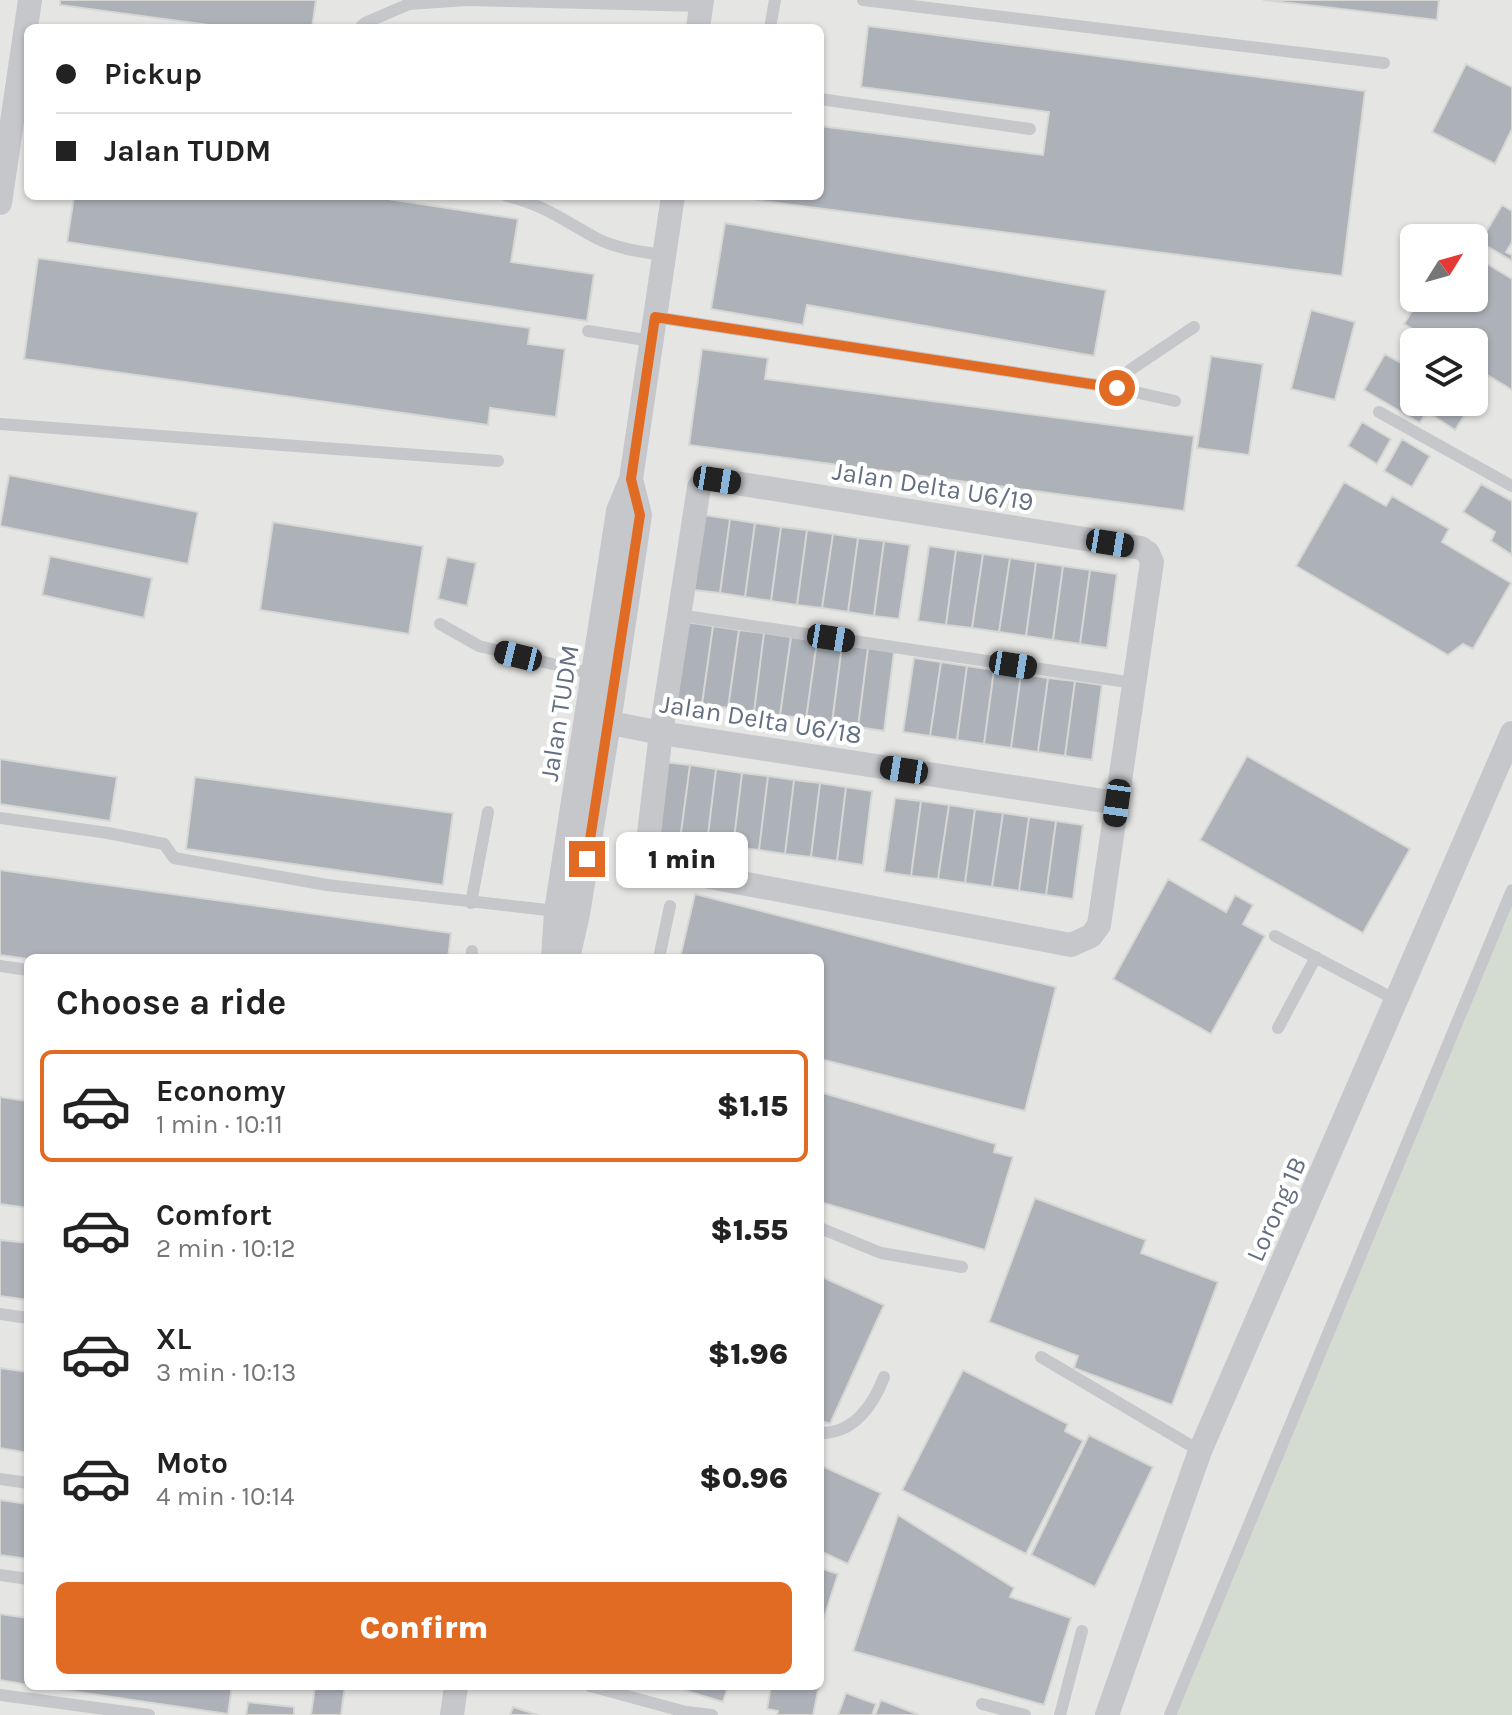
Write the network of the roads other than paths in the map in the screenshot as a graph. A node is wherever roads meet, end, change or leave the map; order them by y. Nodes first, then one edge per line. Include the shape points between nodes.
1 (30, 0) edge
2 (775, 0) edge
3 (863, 0) edge
4 (701, 11) edge
5 (24, 24) edge
6 (364, 24) edge
7 (771, 24) edge
8 (24, 25) edge
9 (1384, 63) dead end
10 (8, 92) edge
11 (824, 100) edge
12 (1030, 129) dead end
13 (520, 200) edge
14 (672, 200) edge
15 (0, 203) edge
16 (665, 255) junction
17 (1194, 327) dead end
18 (654, 329) junction
19 (588, 331) dead end
20 (1117, 388) junction
21 (1175, 401) dead end
22 (1379, 412) dead end
23 (0, 424) edge
24 (498, 461) dead end
25 (631, 479) junction
26 (1512, 486) edge
27 (679, 615) junction
28 (440, 624) dead end
29 (593, 674) junction
30 (1134, 683) junction
31 (597, 721) junction
32 (661, 733) junction
33 (1512, 733) edge
34 (1117, 803) junction
35 (488, 812) dead end
36 (0, 818) edge
37 (1512, 890) edge
38 (471, 903) junction
39 (670, 906) dead end
40 (556, 911) junction
41 (1275, 936) dead end
42 (553, 954) edge
43 (569, 954) edge
44 (660, 954) edge
45 (1316, 957) junction
46 (0, 966) edge
47 (24, 969) edge
48 (1398, 1001) junction
49 (1278, 1028) dead end
50 (824, 1230) edge
51 (962, 1267) dead end
52 (0, 1314) edge
53 (24, 1317) edge
54 (1041, 1357) dead end
55 (884, 1377) dead end
56 (824, 1433) edge
57 (1200, 1451) junction
58 (0, 1479) edge
59 (24, 1482) edge
60 (0, 1575) edge
61 (24, 1578) edge
62 (1082, 1631) dead end
63 (455, 1690) edge
64 (605, 1690) edge
65 (0, 1695) edge
66 (982, 1704) dead end
67 (149, 1715) edge
68 (452, 1715) edge
69 (712, 1715) edge
70 (1025, 1715) edge
71 (1060, 1715) edge
72 (1107, 1715) edge
73 (1170, 1715) edge

1 - 5 street
2 - 7 lane
3 - 9 lane
4 - 6 lane via 467,0 409,4
8 - 10 street
10 - 15 street
11 - 12 lane
13 - 16 lane via 551,210 599,239
14 - 16 street, Jalan TUDM
16 - 18 street, Jalan TUDM
17 - 20 lane via 1130,370
18 - 19 lane
18 - 20 lane
18 - 25 street, Jalan TUDM
20 - 21 lane
22 - 26 lane
23 - 24 lane
25 - 29 street, Jalan TUDM via 618,511
25 - 31 street, Jalan TUDM via 640,515
27 - 30 lane
27 - 30 street, Jalan Delta U6/19 via 699,487 704,480 717,480 1141,548 1152,562
27 - 32 street
28 - 29 lane via 479,646
29 - 31 street, Jalan TUDM
30 - 34 street
31 - 32 street, Jalan Delta U6/18
31 - 40 street, Jalan TUDM
31 - 43 street, Jalan TUDM via 578,914
32 - 34 street, Jalan Delta U6/18
32 - 34 street via 646,859 651,866 1071,945 1091,936 1099,925
33 - 48 street, Lorong 1B
35 - 38 lane
36 - 38 lane via 164,844 174,858 189,861
37 - 73 lane
38 - 40 lane
39 - 44 lane
40 - 42 street, Jalan TUDM
41 - 45 lane
45 - 48 lane
45 - 49 lane
46 - 47 lane
48 - 57 street, Lorong 1B
50 - 51 lane via 881,1253
52 - 53 lane
54 - 57 lane
55 - 56 lane via 868,1410 834,1433
57 - 72 street, Lorong 1B
58 - 59 lane
60 - 61 lane
62 - 71 lane
63 - 68 street
64 - 69 lane
65 - 67 lane
66 - 70 lane

